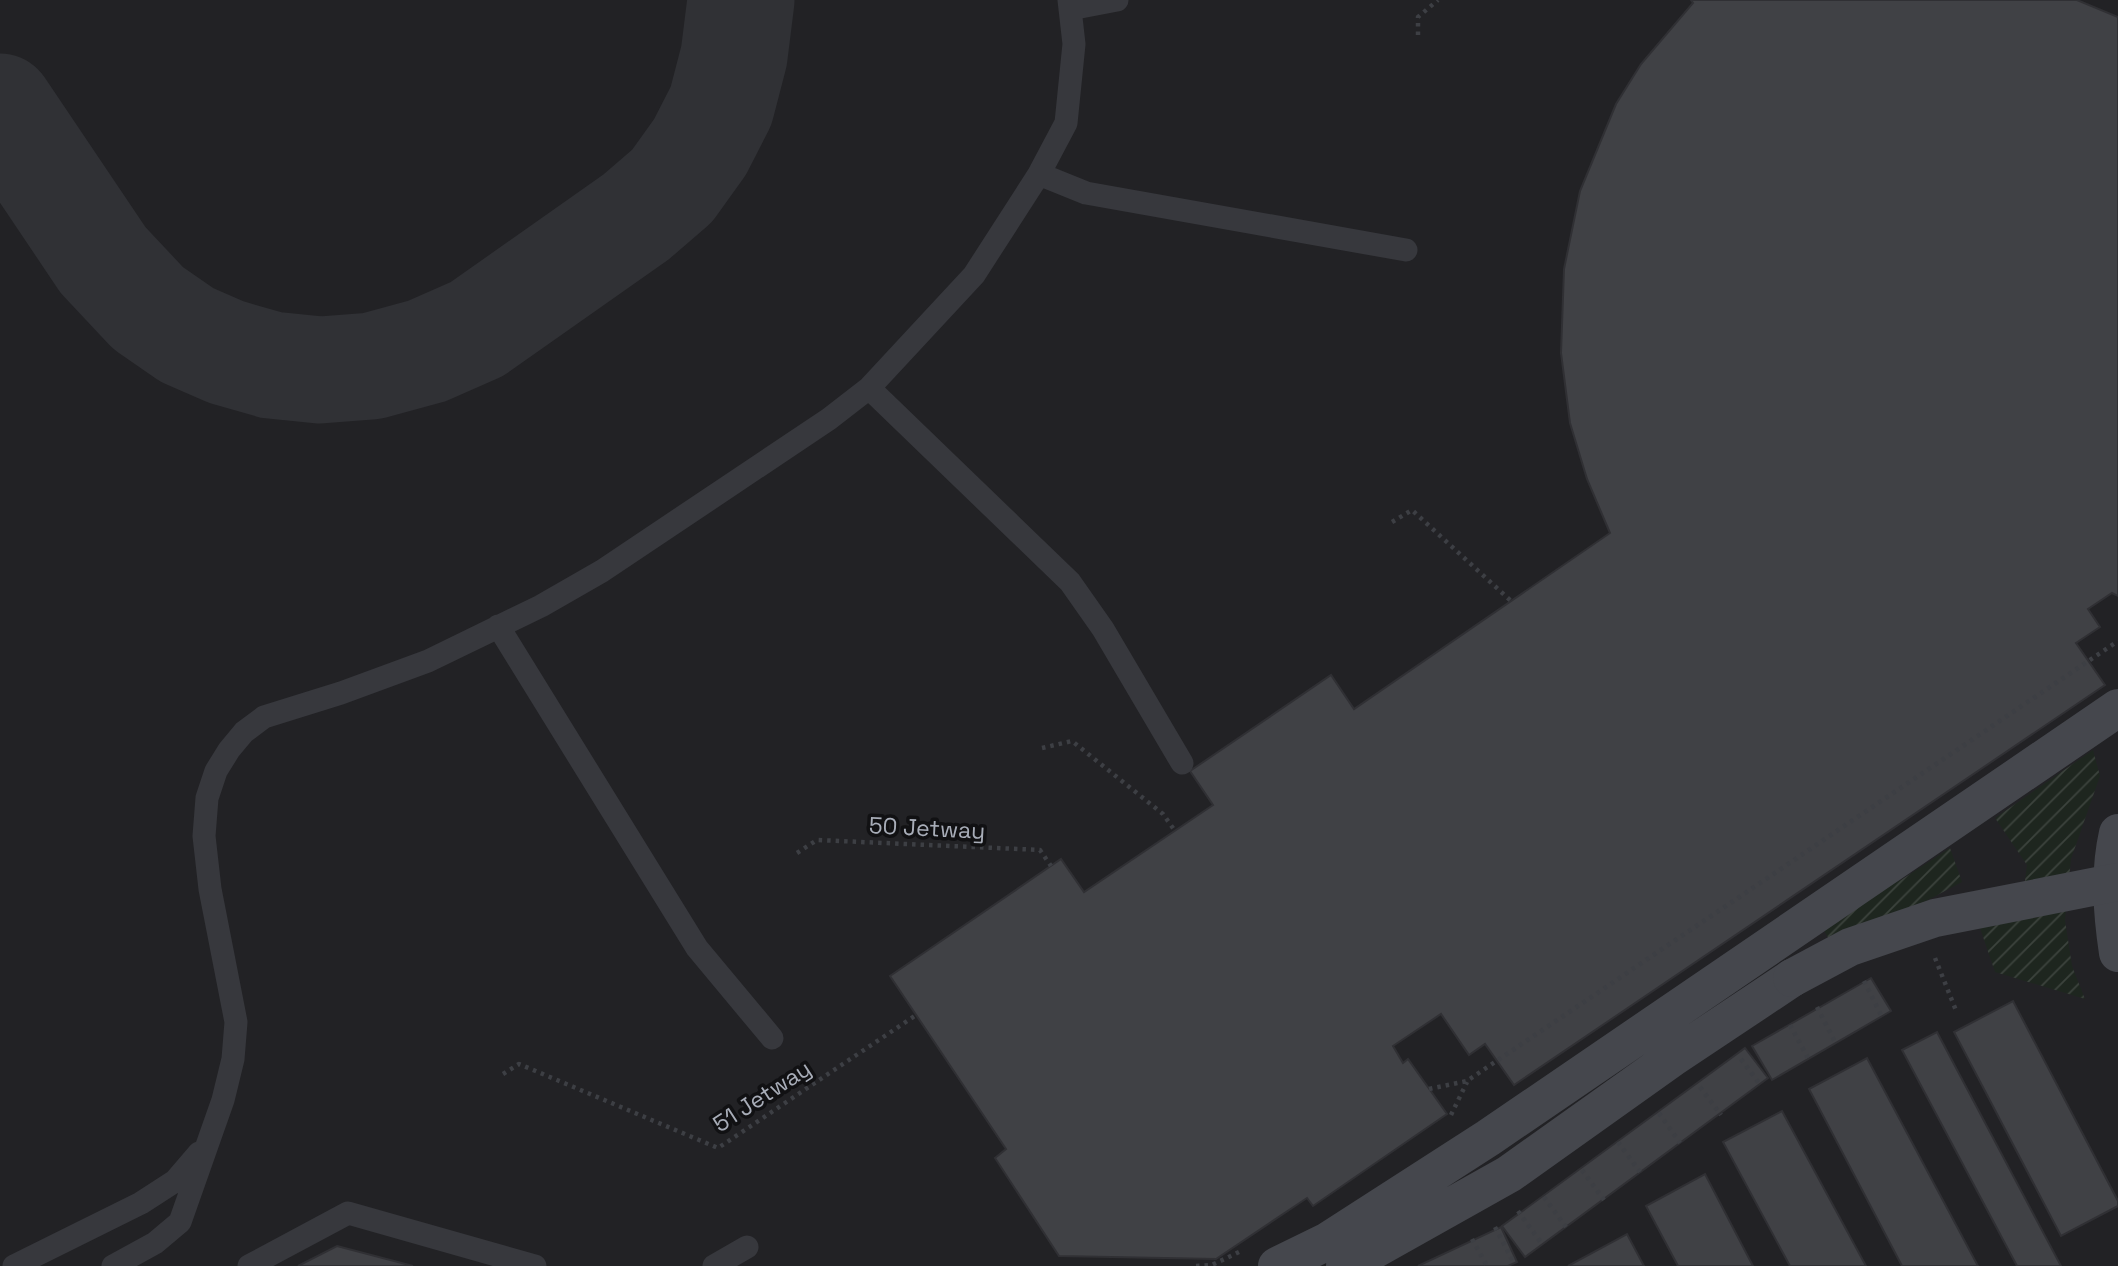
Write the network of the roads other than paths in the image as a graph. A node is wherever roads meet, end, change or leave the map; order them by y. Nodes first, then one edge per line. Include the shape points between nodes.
1 (1117, 0) edge
2 (1069, 4) edge
3 (1040, 174) junction
4 (1406, 250) dead end
5 (869, 388) junction
6 (498, 626) junction
7 (2118, 708) edge
8 (1182, 763) dead end
9 (2118, 833) edge
10 (2118, 882) edge
11 (2118, 953) edge
12 (772, 1038) dead end
13 (205, 1146) junction
14 (747, 1247) dead end
15 (14, 1266) edge
16 (113, 1266) edge
17 (249, 1266) edge
18 (535, 1266) edge
19 (714, 1266) edge
20 (1277, 1266) edge
21 (1345, 1266) edge

1 - 2 lane
2 - 3 lane via 1074,44 1066,123
3 - 4 lane via 1086,193
3 - 5 lane via 974,275
5 - 6 lane via 601,571
5 - 8 lane via 1070,582
6 - 12 lane via 697,948
6 - 13 lane via 428,661 264,717 244,732 216,771 207,799 204,836 236,1022 223,1100
7 - 20 main road via 1488,1138 1328,1241
9 - 11 main road via 2112,881
10 - 21 main road, bridge via 1935,918 1850,947 1804,992 1683,1051 1509,1174
13 - 15 lane via 176,1181 141,1203
13 - 16 lane via 180,1222 155,1243
14 - 19 lane
17 - 18 lane via 348,1213

